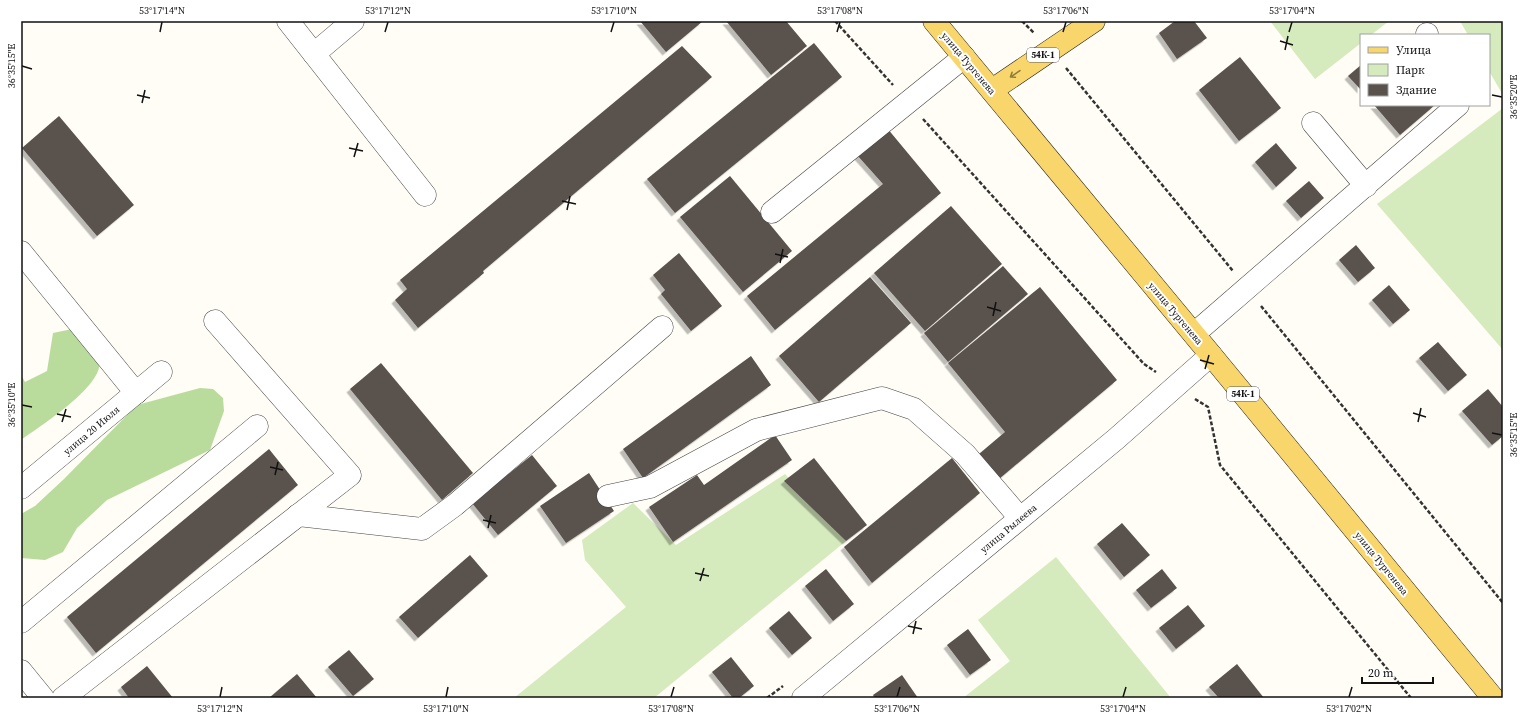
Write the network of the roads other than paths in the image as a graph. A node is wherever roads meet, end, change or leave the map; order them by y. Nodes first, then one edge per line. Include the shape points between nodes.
1 (288, 21) edge
2 (353, 21) edge
3 (934, 21) edge
4 (1094, 21) edge
5 (314, 54) junction
6 (964, 56) junction
7 (992, 90) junction
8 (1457, 106) edge
9 (1313, 123) dead end
10 (1366, 186) junction
11 (425, 195) dead end
12 (772, 212) dead end
13 (21, 252) edge
14 (215, 322) dead end
15 (662, 327) dead end
16 (1194, 334) junction
17 (1211, 355) junction
18 (161, 372) dead end
19 (136, 393) junction
20 (257, 426) dead end
21 (21, 488) edge
22 (608, 496) dead end
23 (298, 516) junction
24 (1020, 518) junction
25 (21, 622) edge
26 (21, 671) edge
27 (43, 698) edge
28 (63, 698) edge
29 (803, 698) edge
30 (1493, 698) edge

1 - 5 street
2 - 5 street
3 - 6 main road, улица Тургенева
4 -> 7 main road, 54К-1
5 - 11 street
6 - 7 main road, улица Тургенева
6 - 12 street
7 - 16 main road, улица Тургенева / 54К-1
8 - 10 street
9 - 10 street
10 - 16 street
13 - 19 street
14 - 23 street via 350,475
15 - 23 street via 455,505 422,529
16 - 17 main road, улица Тургенева / 54К-1
17 - 24 street, улица Рылеева
17 - 30 main road, улица Тургенева / 54К-1
18 - 19 street, улица 20 Июля
19 - 21 street, улица 20 Июля
20 - 25 street
22 - 24 street via 650,487 756,430 882,398 914,409 965,454
23 - 28 street
24 - 29 street, улица Рылеева
26 - 27 street

